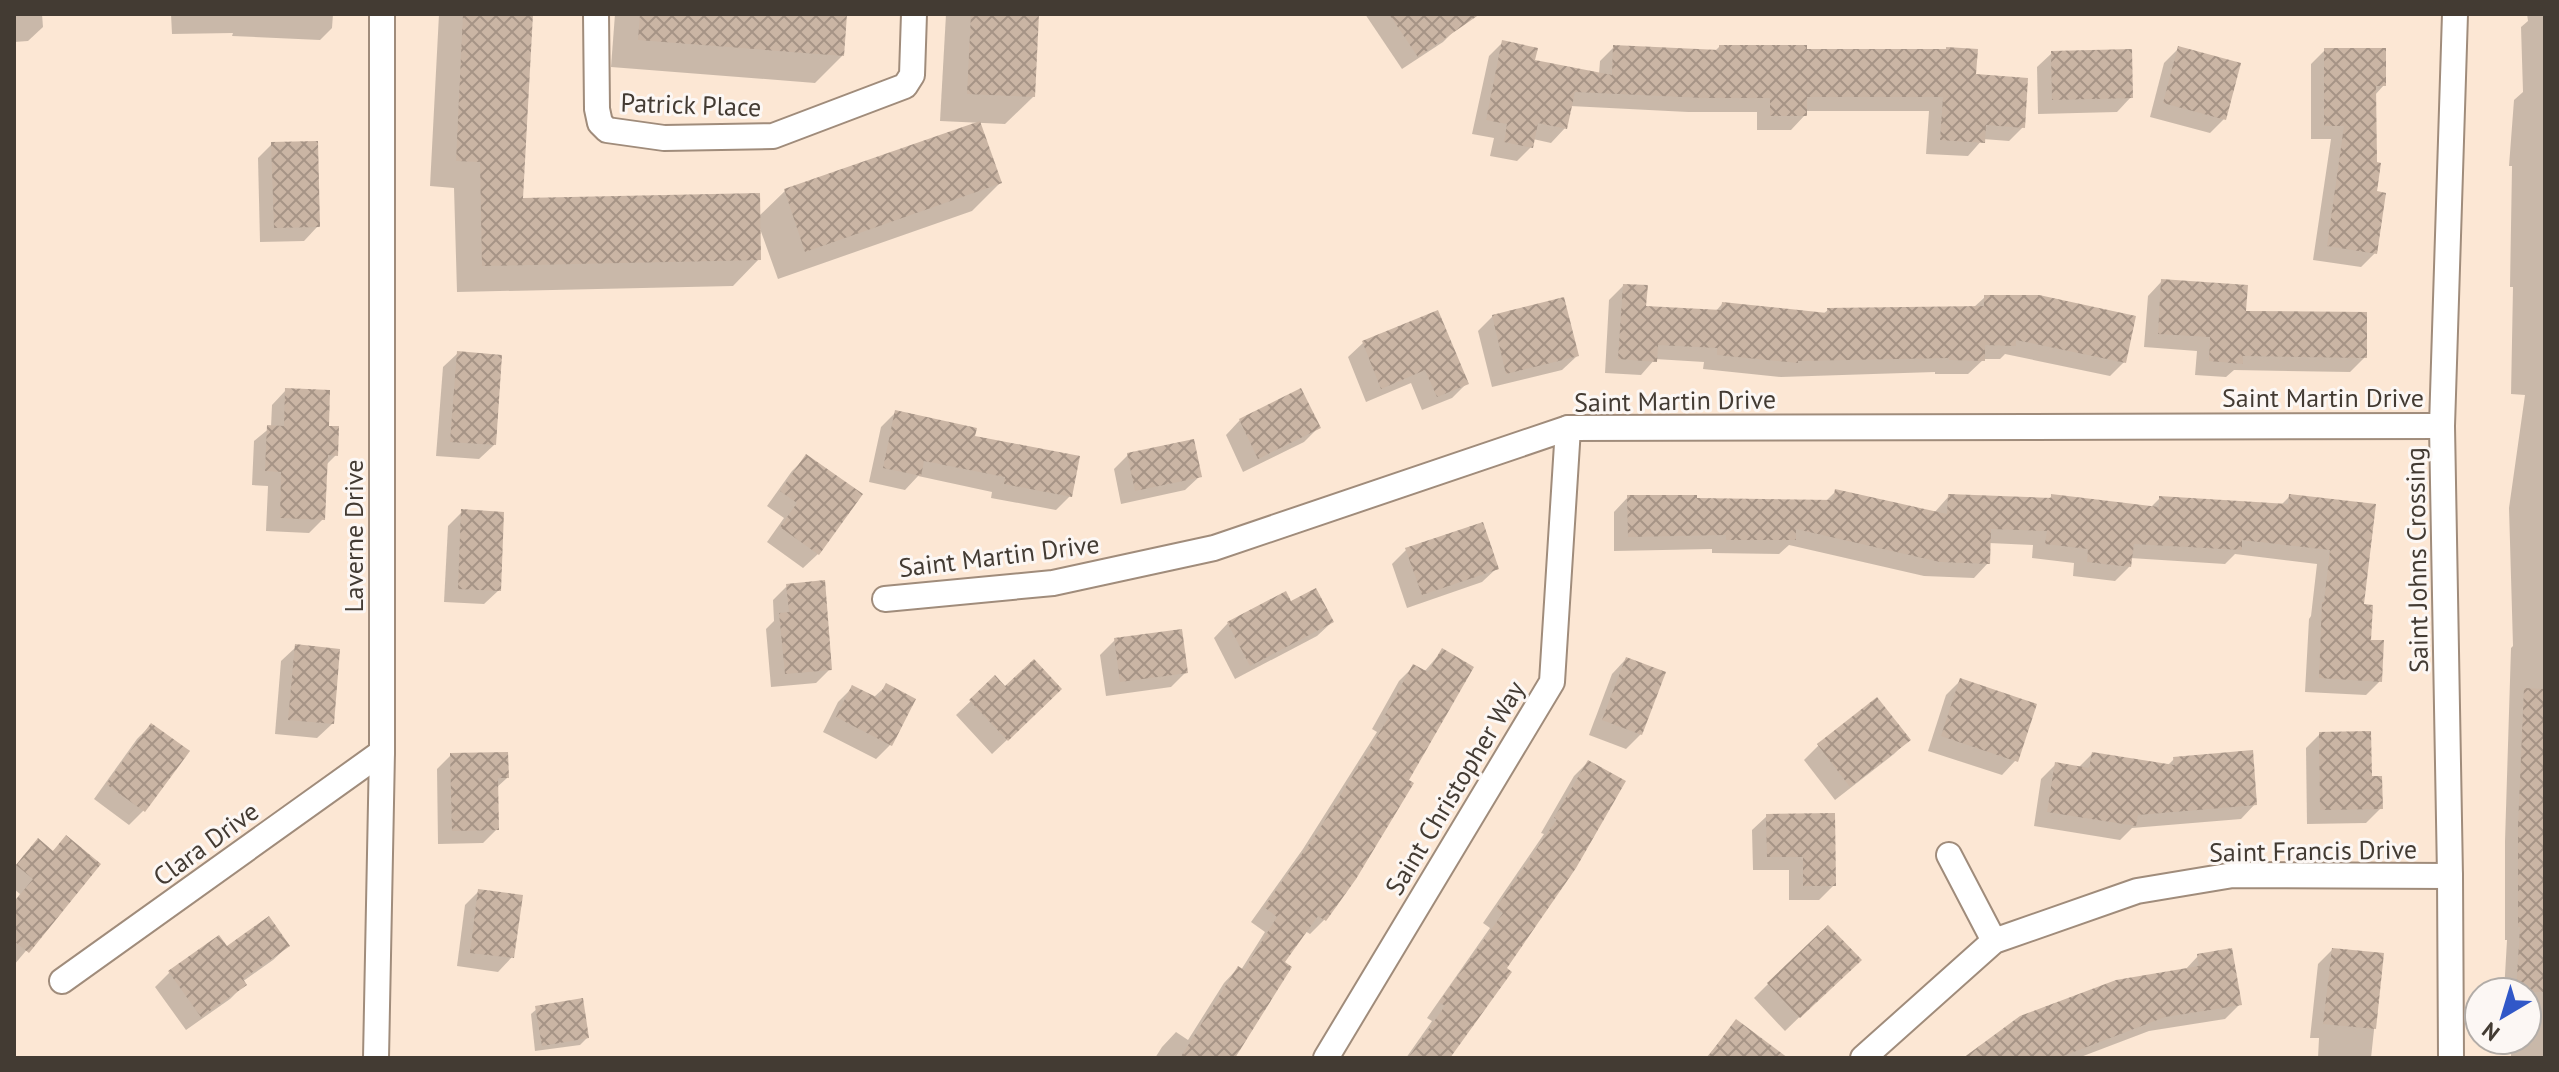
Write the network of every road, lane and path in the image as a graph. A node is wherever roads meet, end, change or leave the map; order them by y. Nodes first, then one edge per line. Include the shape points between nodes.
1 (382, 14) edge
2 (596, 14) edge
3 (914, 14) edge
4 (2455, 14) edge
5 (2442, 426) junction
6 (1568, 428) junction
7 (885, 599) dead end
8 (382, 752) junction
9 (1949, 855) dead end
10 (2450, 876) junction
11 (1994, 941) junction
12 (62, 981) dead end
13 (376, 1058) edge
14 (1326, 1058) edge
15 (1863, 1058) edge
16 (2451, 1058) edge

1 - 8 street, Laverne Drive
2 - 3 street, Patrick Place via 600,123 607,130 664,138 773,136 905,86 912,75
4 - 5 street, Saint Johns Crossing
5 - 6 street, Saint Martin Drive
5 - 10 street, Saint Johns Crossing
6 - 7 street, Saint Martin Drive via 1214,548 1053,583
6 - 14 street, Saint Christopher Way via 1552,682
8 - 12 street, Clara Drive
8 - 13 street, Laverne Drive
9 - 11 street
10 - 11 street, Saint Francis Drive via 2233,875 2137,891
10 - 16 street, Saint Johns Crossing
11 - 15 street, Saint Francis Drive

